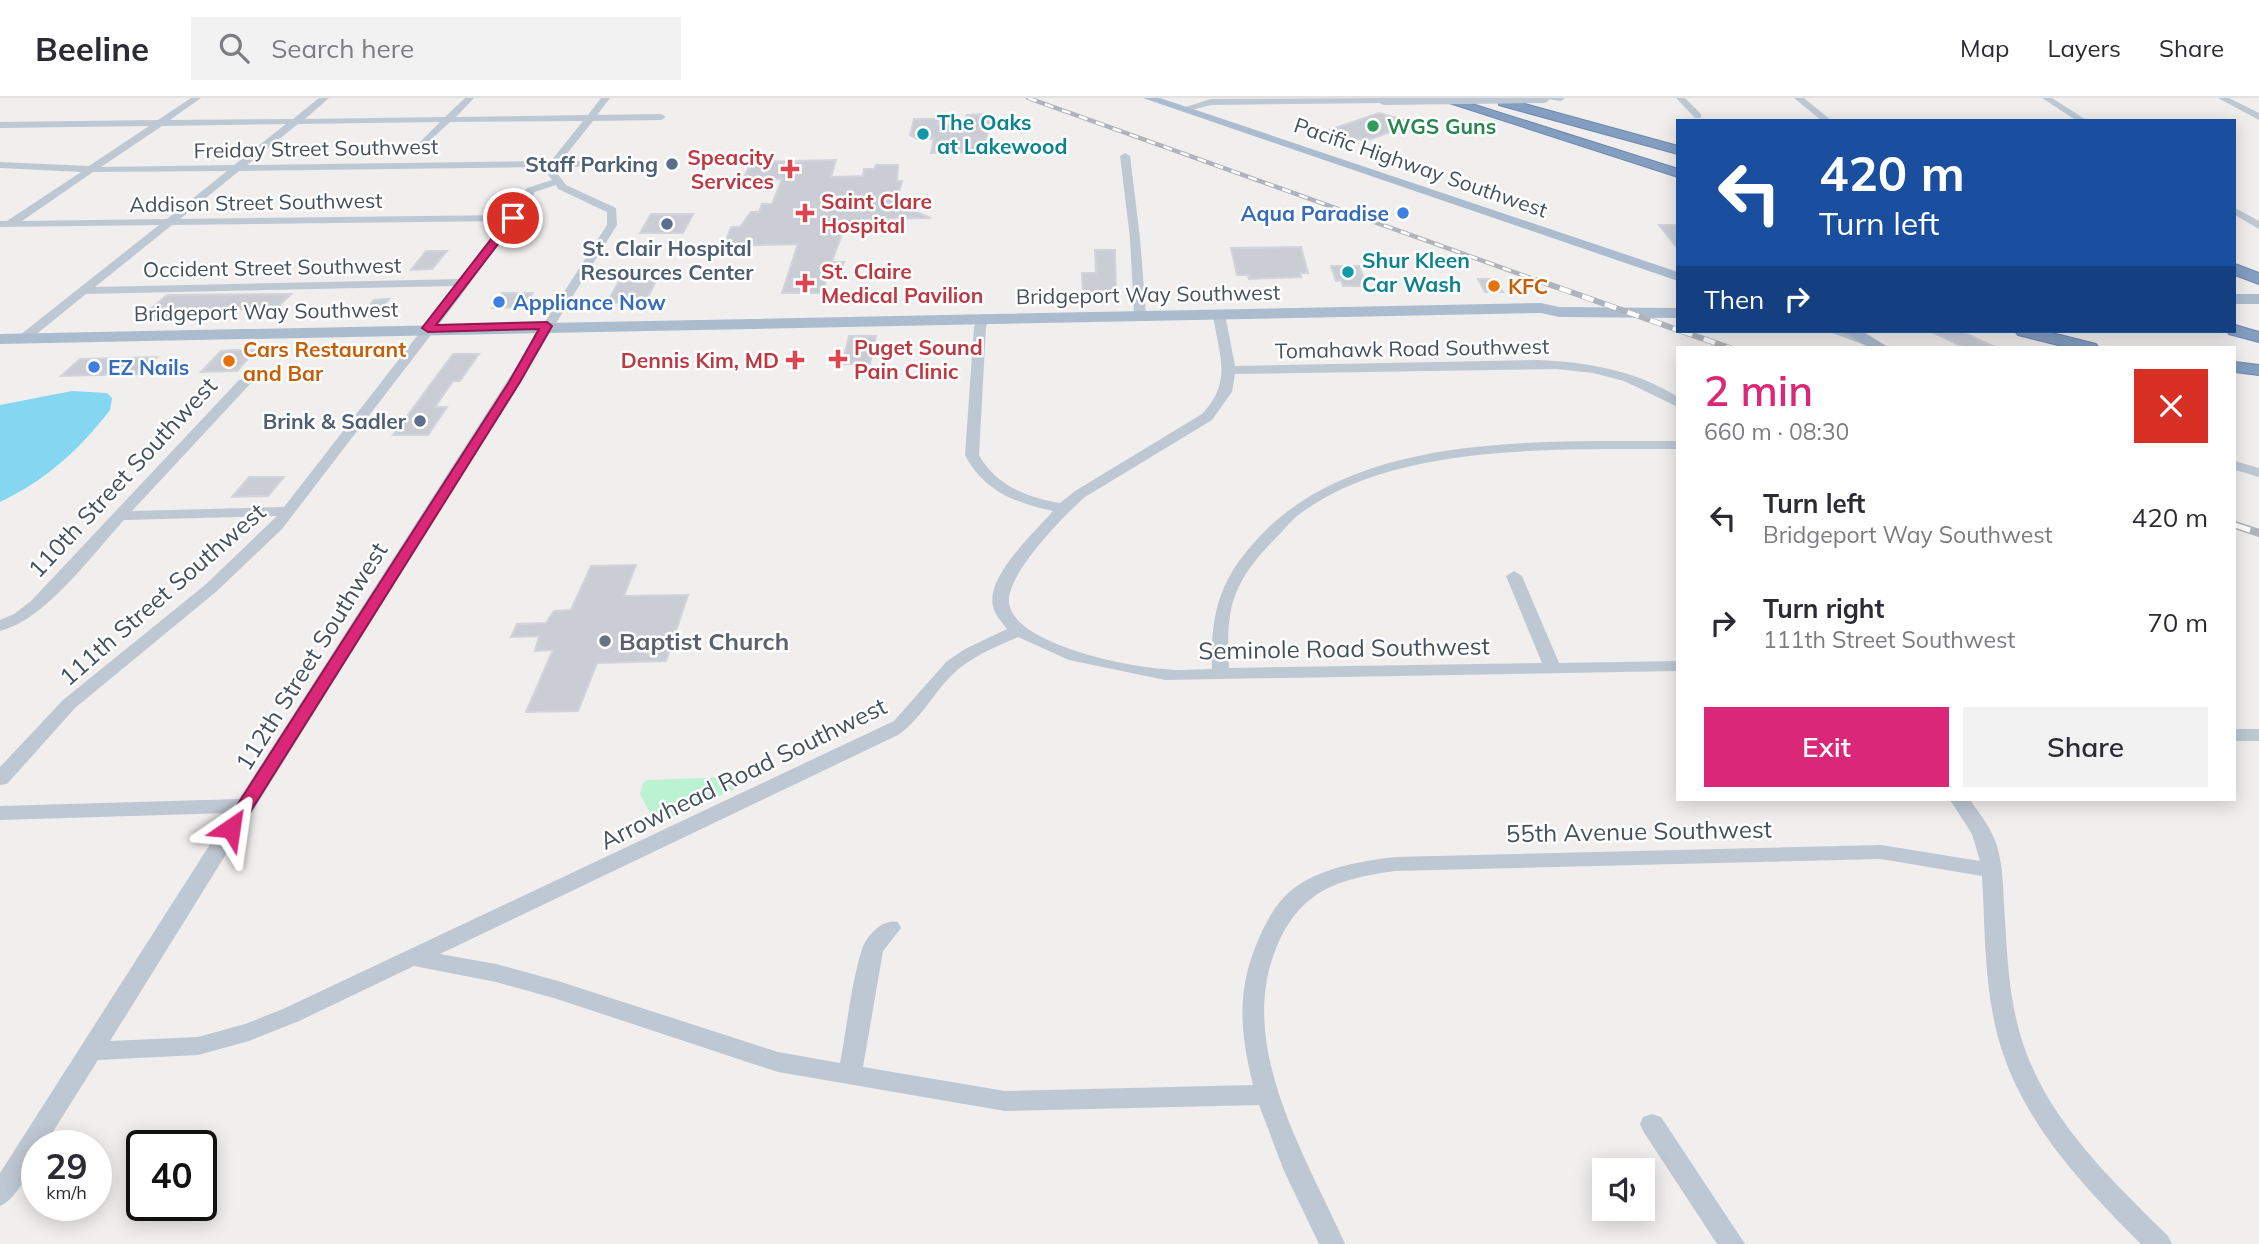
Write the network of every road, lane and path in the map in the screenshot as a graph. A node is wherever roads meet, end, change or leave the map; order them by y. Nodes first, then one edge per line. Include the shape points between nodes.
1 (197, 98) edge
2 (325, 98) edge
3 (470, 98) edge
4 (606, 98) edge
5 (1149, 98) edge
6 (1440, 98) edge
7 (1446, 98) edge
8 (1478, 98) edge
9 (1485, 98) edge
10 (1544, 98) edge
11 (1561, 98) edge
12 (1680, 98) edge
13 (1798, 98) edge
14 (2046, 98) edge
15 (2222, 98) edge
16 (1184, 109) junction
17 (1698, 116) dead end
18 (661, 117) dead end
19 (2259, 117) edge
20 (589, 119) junction
21 (1825, 119) edge
22 (2081, 119) edge
23 (447, 121) junction
24 (294, 122) junction
25 (159, 124) junction
26 (0, 125) edge
27 (424, 143) dead end
28 (1676, 151) edge
29 (1676, 151) edge
30 (1125, 156) dead end
31 (632, 163) dead end
32 (1676, 163) edge
33 (554, 164) junction
34 (0, 165) edge
35 (236, 169) junction
36 (90, 170) junction
37 (1676, 172) edge
38 (556, 181) junction
39 (2236, 212) edge
40 (513, 218) junction
41 (169, 222) junction
42 (3, 226) edge
43 (2259, 226) edge
44 (2236, 269) edge
45 (2259, 279) edge
46 (464, 282) junction
47 (81, 290) junction
48 (1671, 294) edge
49 (2236, 299) edge
50 (2259, 299) edge
51 (1541, 308) junction
52 (1676, 313) edge
53 (1219, 314) junction
54 (1140, 315) junction
55 (983, 318) junction
56 (2236, 318) edge
57 (2259, 325) edge
58 (547, 326) junction
59 (428, 328) junction
60 (2236, 330) edge
61 (1839, 333) edge
62 (1854, 333) edge
63 (2032, 333) edge
64 (2259, 337) edge
65 (24, 338) junction
66 (0, 339) edge
67 (1880, 346) edge
68 (1881, 346) edge
69 (2082, 346) edge
70 (2236, 367) edge
71 (1230, 369) junction
72 (2259, 370) edge
73 (244, 383) dead end
74 (1676, 402) edge
75 (1676, 445) edge
76 (2236, 465) edge
77 (2259, 473) edge
78 (1063, 508) junction
79 (290, 511) junction
80 (120, 516) junction
81 (1514, 576) dead end
82 (0, 626) edge
83 (1020, 629) junction
84 (1676, 666) edge
85 (1553, 668) junction
86 (1221, 676) junction
87 (2236, 735) edge
88 (2259, 735) edge
89 (0, 779) edge
90 (1961, 801) edge
91 (245, 806) junction
92 (0, 813) edge
93 (1990, 870) junction
94 (890, 928) dead end
95 (415, 958) junction
96 (91, 1051) junction
97 (850, 1075) junction
98 (1265, 1095) junction
99 (1652, 1124) dead end
100 (0, 1195) edge
101 (1332, 1244) edge
102 (1732, 1244) edge
103 (2158, 1244) edge

1 - 25 street
2 - 24 street
3 - 23 street
4 - 20 street
5 - 16 main road, Pacific Highway Southwest
6 - 37 highway
7 - 32 highway
8 - 28 highway
9 - 29 highway
10 - 11 street
10 - 16 street, bridge via 1211,102
12 - 17 street
13 - 21 street
14 - 22 street
15 - 19 street
16 - 48 main road, Pacific Highway Southwest via 1651,268 1669,285
18 - 20 street
20 - 23 street
20 - 33 street
23 - 24 street
23 - 27 street
24 - 25 street
24 - 35 street
25 - 26 street
25 - 36 street
30 - 54 street
31 - 33 street, Freiday Street Southwest
33 - 35 street, Freiday Street Southwest
33 - 38 street
34 - 36 street, Freiday Street Southwest
35 - 36 street, Freiday Street Southwest
35 - 41 street
36 - 42 street
38 - 40 street, 111th Street Southwest via 530,190
38 - 58 street, 112th Street Southwest via 607,206 614,217
39 - 43 street
40 - 41 street, Addison Street Southwest
40 - 46 street, 111th Street Southwest
41 - 42 street, Addison Street Southwest
41 - 47 street
44 - 45 highway
46 - 47 street, Occident Street Southwest
46 - 59 street, 111th Street Southwest
47 - 65 street
48 - 51 main road, Bridgeport Way Southwest
49 - 50 main road
51 - 52 main road, Bridgeport Way Southwest
51 - 53 main road, Bridgeport Way Southwest
53 - 54 main road, Bridgeport Way Southwest
53 - 71 street
54 - 55 main road, Bridgeport Way Southwest
55 - 58 main road, Bridgeport Way Southwest
55 - 78 street via 972,455 980,471 997,486
56 - 57 highway
58 - 59 main road, Bridgeport Way Southwest
58 - 91 street, 112th Street Southwest
59 - 65 main road, Bridgeport Way Southwest
59 - 79 street, 111th Street Southwest
60 - 64 highway
61 - 67 street
62 - 68 main road
63 - 69 highway
65 - 66 main road, Bridgeport Way Southwest
70 - 72 highway
71 - 74 street, Tomahawk Road Southwest via 1537,364 1593,369 1640,382
71 - 78 street via 1227,393 1207,417
73 - 80 street, 110th Street Southwest
75 - 86 street via 1525,447 1457,454 1390,468 1328,492 1270,532 1231,586 1221,622
76 - 77 street
78 - 83 street via 1005,578 1001,589 1002,611
79 - 80 street
79 - 89 street, 111th Street Southwest via 211,588 69,704
80 - 82 street, 110th Street Southwest via 37,604
81 - 85 street
83 - 86 street, Seminole Road Southwest via 1043,644 1108,666 1165,675
83 - 95 street, Arrowhead Road Southwest via 955,663 913,715 891,731
84 - 85 street, Seminole Road Southwest
85 - 86 street, Seminole Road Southwest
87 - 88 street
90 - 93 street via 1986,845
91 - 92 street
91 - 96 street, 112th Street Southwest
93 - 98 street, 55th Avenue Southwest via 1881,852 1395,864 1330,878 1296,898 1283,913 1256,964 1252,1009
93 - 103 street via 1997,969 2006,1025 2019,1066 2077,1158
94 - 97 street via 873,948
95 - 96 street, Arrowhead Road Southwest via 224,1040 175,1049
95 - 97 street via 496,972 778,1062
96 - 100 street, 112th Street Southwest
97 - 98 street via 1005,1101
98 - 101 street
99 - 102 street

